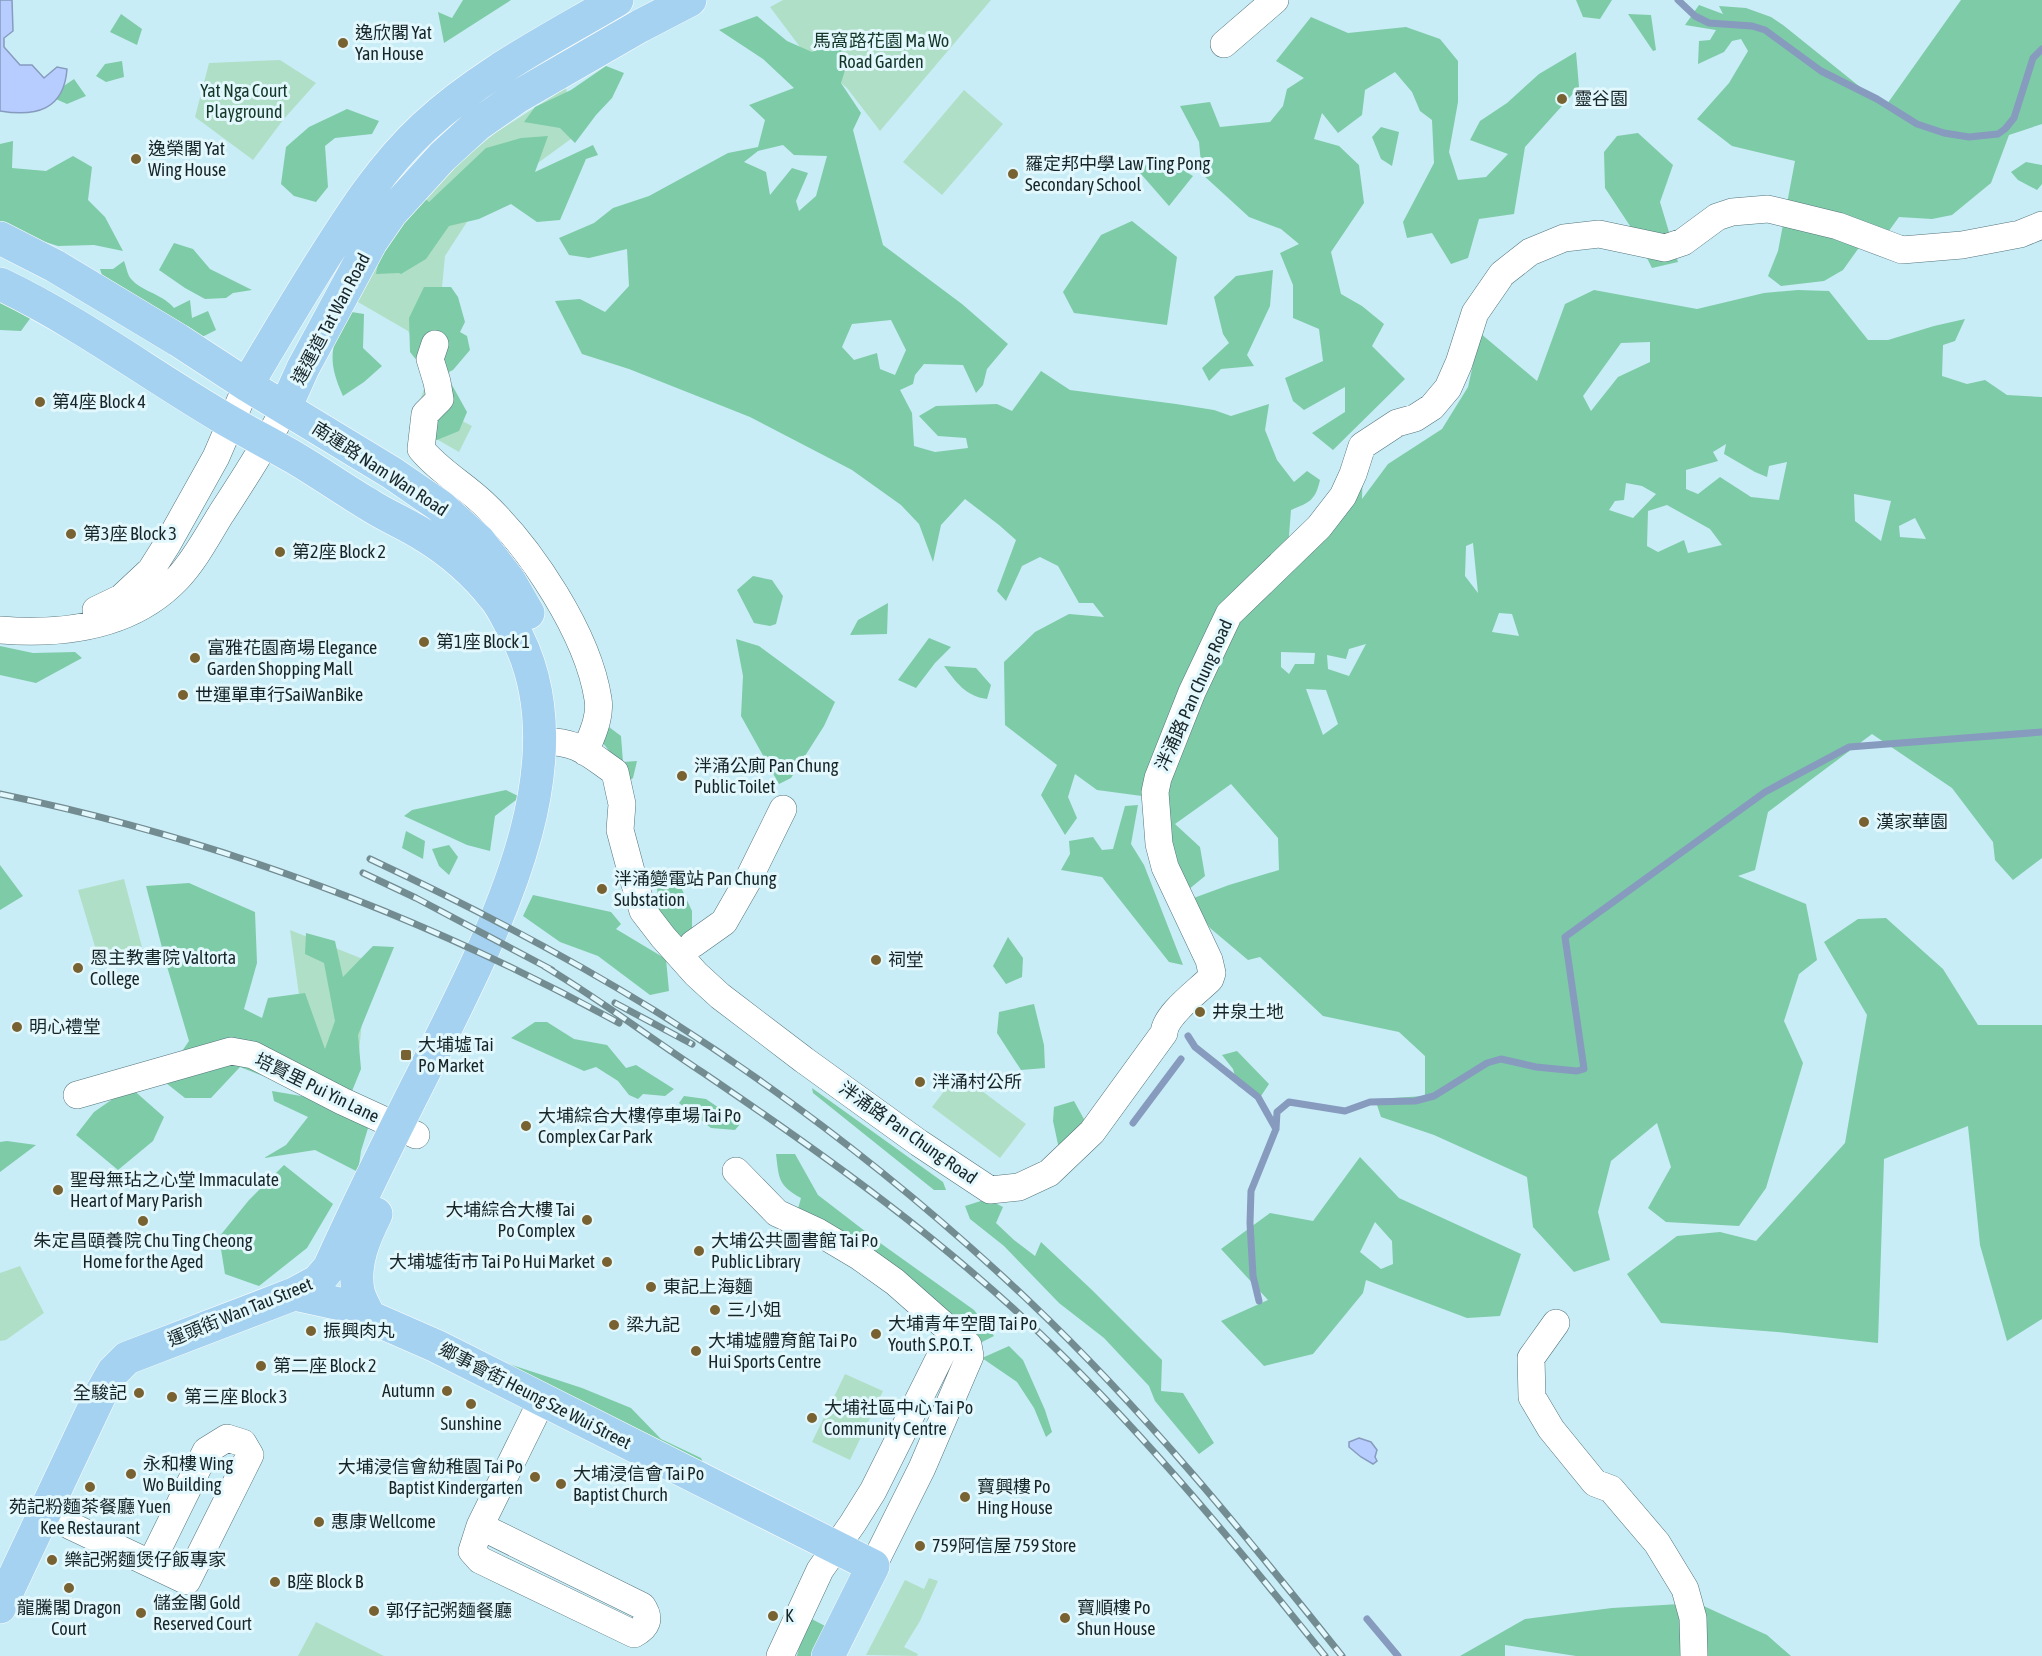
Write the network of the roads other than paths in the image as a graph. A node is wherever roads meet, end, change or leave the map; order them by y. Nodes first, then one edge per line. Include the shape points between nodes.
1 (617, 0) edge
2 (688, 0) edge
3 (1275, 0) edge
4 (1224, 44) dead end
5 (2042, 225) edge
6 (0, 238) edge
7 (0, 284) edge
8 (435, 344) dead end
9 (247, 385) junction
10 (285, 408) junction
11 (230, 422) junction
12 (267, 442) junction
13 (0, 614) edge
14 (0, 630) edge
15 (564, 745) junction
16 (783, 809) dead end
17 (498, 936) joint
18 (693, 944) dead end
19 (77, 1095) dead end
20 (406, 1131) junction
21 (736, 1171) dead end
22 (294, 1294) junction
23 (369, 1317) junction
24 (1556, 1323) dead end
25 (955, 1335) junction
26 (542, 1400) junction
27 (45, 1511) junction
28 (480, 1526) junction
29 (834, 1548) junction
30 (151, 1563) junction
31 (873, 1566) junction
32 (0, 1607) edge
33 (780, 1656) edge
34 (828, 1656) edge
35 (1694, 1656) edge

1 - 9 main road, 達運道 Tat Wan Road via 477,84 384,168 354,209
2 - 10 main road, 達運道 Tat Wan Road via 517,97 477,125 442,157 391,213 371,242
3 - 4 street
5 - 15 street, 泮涌路 Pan Chung Road via 2020,234 1962,245 1902,250 1791,213 1750,209 1717,217 1683,242 1665,248 1599,234 1564,238 1530,252 1502,274 1475,313 1448,388 1432,407 1397,423 1362,446 1342,496 1319,527 1229,614 1192,692 1155,792 1165,867 1209,960 1210,979 1164,1026 1164,1033 1092,1132 1049,1173 1020,1187 990,1190 804,1060 696,974 644,911 620,830 622,804 615,772
6 - 9 main road, 南運路 Nam Wan Road via 66,272
7 - 11 main road, 南運路 Nam Wan Road via 106,343
8 - 15 street via 430,359 440,399 425,414 421,449 431,462 483,502 511,532 552,586 585,653 599,700 596,728
9 - 10 main road, 南運路 Nam Wan Road
9 - 11 street, 達運道 Tat Wan Road
10 - 12 street, 達運道 Tat Wan Road
10 - 15 main road, 南運路 Nam Wan Road via 411,486 479,541 510,580 539,631 559,695
11 - 12 main road, 南運路 Nam Wan Road
11 - 13 street, 達運道 Tat Wan Road via 216,457 168,543 151,570 121,598 100,610 72,615
12 - 14 street, 達運道 Tat Wan Road via 191,561 156,597 126,615 75,630
12 - 15 main road, 南運路 Nam Wan Road via 425,536 461,562 496,598 520,639 538,700
15 - 17 main road, 南運路 Nam Wan Road via 538,781
16 - 18 street via 724,922
17 - 20 main road, 運頭街 Wan Tau Street via 454,1058
19 - 20 street, 培賢里 Pui Yin Lane via 231,1051 253,1056
20 - 22 main road, 運頭街 Wan Tau Street via 329,1268 318,1281
20 - 23 main road, 運頭街 Wan Tau Street via 361,1250 358,1293
21 - 25 street via 777,1213 860,1257
22 - 23 main road, 鄉事會街 Heung Sze Wui Street via 340,1304
22 - 27 main road, 運頭街 Wan Tau Street via 127,1358 113,1372 100,1395
23 - 26 main road, 鄉事會街 Heung Sze Wui Street
24 - 35 street via 1531,1358 1532,1397 1551,1430 1595,1483 1611,1489 1657,1543 1685,1589 1693,1618
25 - 29 street via 944,1349 873,1491
25 - 31 street via 968,1345 970,1356
26 - 28 street
26 - 29 main road, 鄉事會街 Heung Sze Wui Street
27 - 30 street
27 - 32 main road, 運頭街 Wan Tau Street
28 - 28 street via 642,1606 648,1622 634,1634 480,1560 472,1551
29 - 31 main road, 鄉事會街 Heung Sze Wui Street
29 - 33 street
30 - 30 street via 188,1581 250,1455 243,1443 227,1438 206,1451
31 - 34 main road

